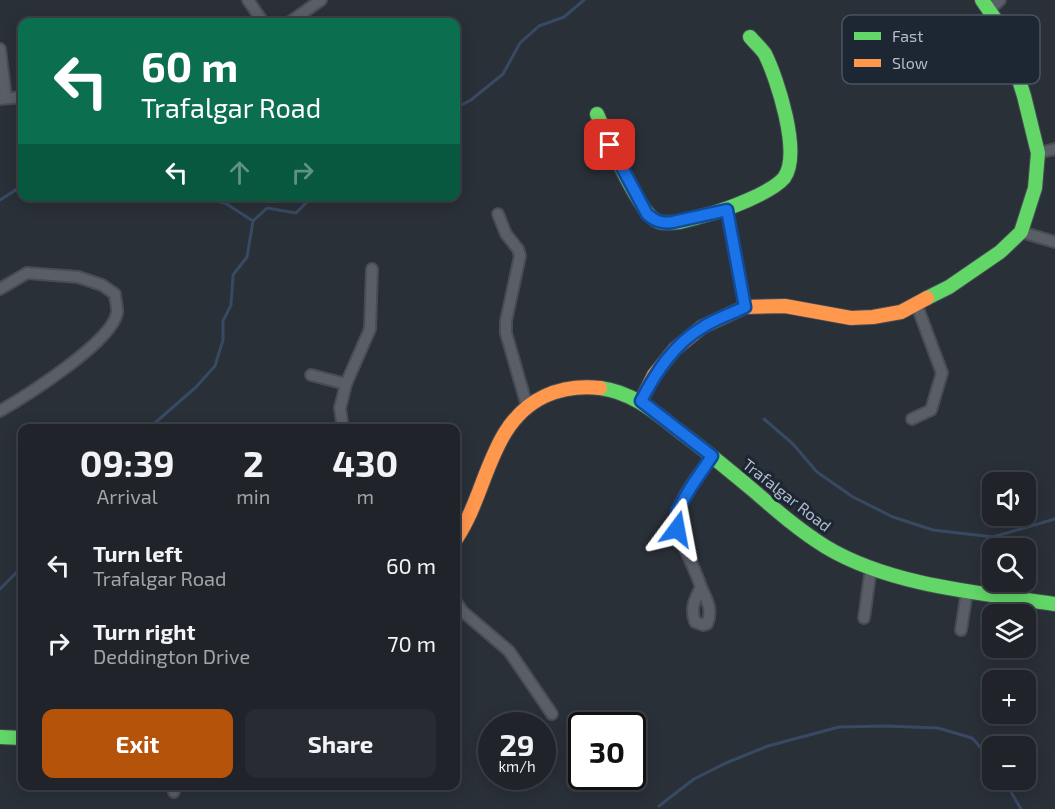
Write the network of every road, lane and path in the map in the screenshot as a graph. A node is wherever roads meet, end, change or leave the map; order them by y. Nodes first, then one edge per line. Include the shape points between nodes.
1 (248, 0) edge
2 (321, 0) edge
3 (1000, 0) edge
4 (985, 5) edge
5 (260, 18) edge
6 (296, 18) edge
7 (750, 37) dead end
8 (0, 49) edge
9 (1020, 84) edge
10 (18, 97) edge
11 (3, 99) edge
12 (597, 114) dead end
13 (1055, 149) edge
14 (1038, 153) junction
15 (727, 210) junction
16 (498, 214) dead end
17 (1020, 232) junction
18 (1055, 242) edge
19 (372, 269) dead end
20 (0, 289) edge
21 (916, 303) junction
22 (745, 307) junction
23 (311, 375) dead end
24 (346, 384) junction
25 (641, 401) junction
26 (527, 406) junction
27 (0, 411) edge
28 (912, 419) dead end
29 (342, 424) edge
30 (712, 456) junction
31 (460, 534) edge
32 (871, 568) junction
33 (702, 587) dead end
34 (967, 591) junction
35 (1055, 604) edge
36 (460, 608) edge
37 (864, 618) dead end
38 (961, 630) dead end
39 (551, 712) edge
40 (0, 737) edge
41 (18, 738) edge

1 - 5 street
2 - 6 street
3 - 4 street
7 - 15 street via 764,52 779,91 790,161 783,179 776,185
8 - 11 street
9 - 14 street
10 - 11 street
12 - 15 street via 610,145 653,219 666,223
13 - 14 street
14 - 17 street via 1035,189
15 - 22 street
16 - 26 street via 520,256 506,333
17 - 18 street
17 - 21 street via 1000,252 949,287
19 - 24 street via 370,329
20 - 27 street via 27,273 78,277 115,294 117,313 108,332 86,352
21 - 22 street via 901,312 851,318 785,306
21 - 28 street via 942,373 931,410
22 - 25 street via 702,327 675,349 654,375
23 - 24 street
24 - 29 street via 340,408
25 - 26 street, Trafalgar Road via 591,386 552,393
25 - 30 street, Trafalgar Road
26 - 31 street, Trafalgar Road via 500,441
30 - 32 street, Trafalgar Road via 804,533
30 - 33 street via 677,511 677,529
32 - 34 street, Trafalgar Road
32 - 37 street
34 - 35 street, Trafalgar Road
34 - 38 street
36 - 39 street via 509,651
40 - 41 street

